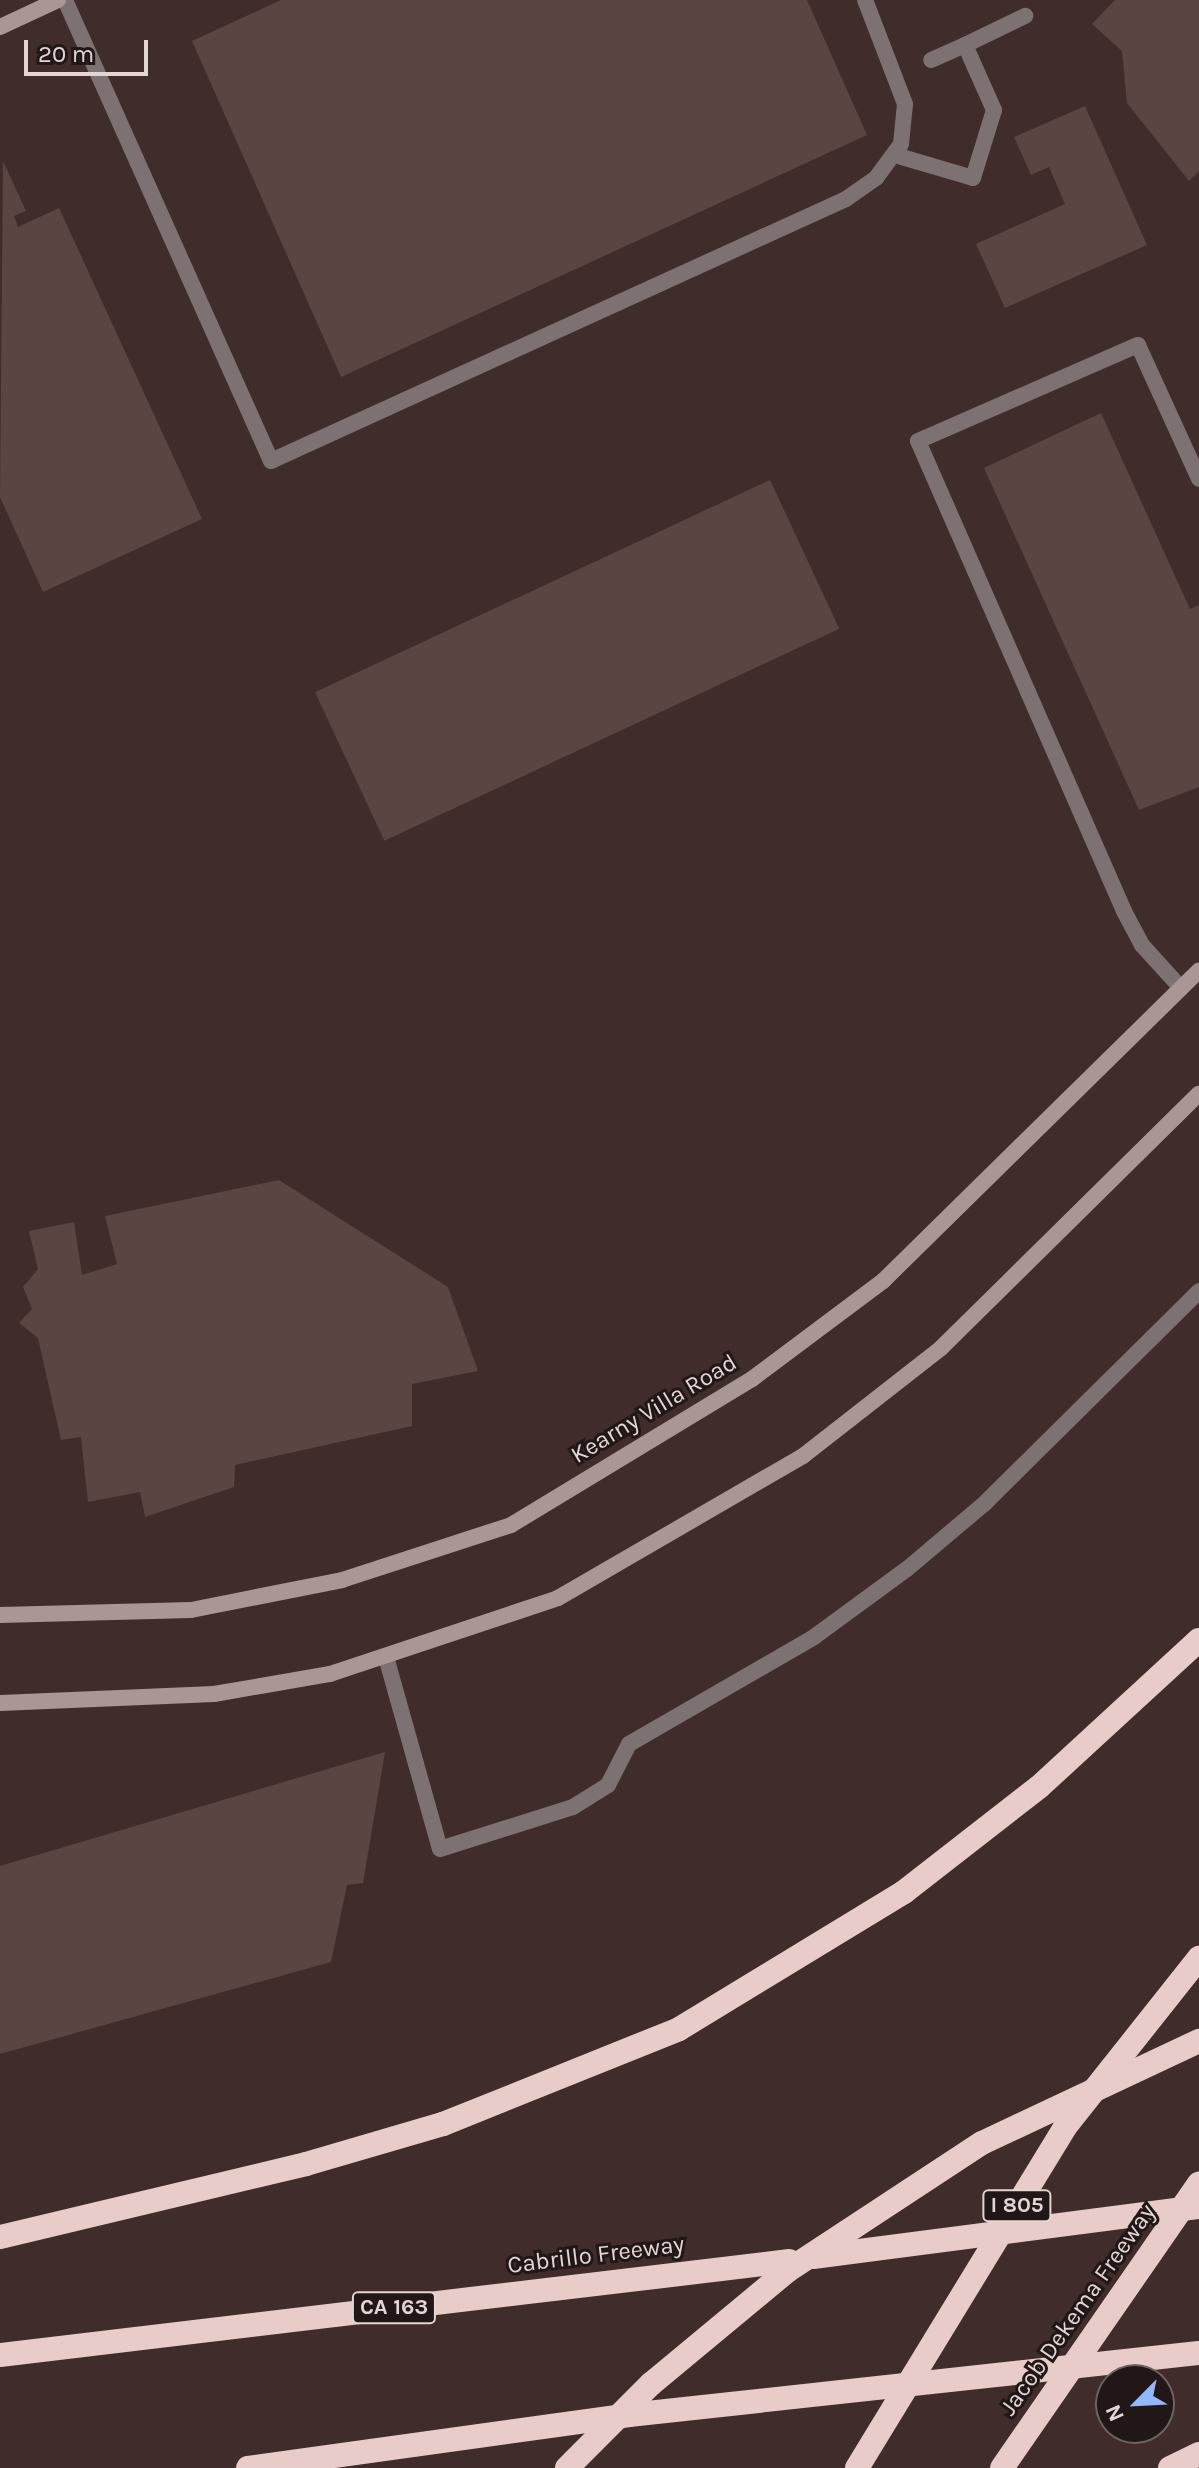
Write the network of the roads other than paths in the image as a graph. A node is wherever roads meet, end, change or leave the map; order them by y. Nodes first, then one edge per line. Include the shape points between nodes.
1 (58, 0) edge
2 (65, 0) edge
3 (865, 0) edge
4 (1025, 16) dead end
5 (0, 27) edge
6 (965, 45) junction
7 (931, 60) dead end
8 (895, 155) junction
9 (1199, 479) edge
10 (1199, 971) edge
11 (1181, 988) junction
12 (1199, 1094) edge
13 (1199, 1291) edge
14 (0, 1615) edge
15 (1199, 1640) edge
16 (386, 1657) junction
17 (0, 1703) edge
18 (1199, 1958) edge
19 (1199, 2041) edge
20 (1199, 2183) edge
21 (1199, 2207) edge
22 (0, 2237) edge
23 (1199, 2353) edge
24 (0, 2355) edge
25 (1199, 2454) edge
26 (248, 2468) edge
27 (567, 2468) edge
28 (857, 2468) edge
29 (1002, 2468) edge
30 (1170, 2468) edge

1 - 5 main road
2 - 8 lane via 271,461 846,199
3 - 8 lane via 905,104
4 - 6 lane
6 - 7 lane
6 - 8 lane via 994,110 973,178
9 - 11 lane via 1138,345 918,441 1124,911 1142,945
10 - 11 main road, Kearny Villa Road
11 - 14 main road, Kearny Villa Road via 883,1281 752,1379 511,1525 385,1569 191,1610
12 - 16 main road via 941,1348 803,1456 558,1598
13 - 16 lane via 984,1504 907,1569 814,1637 629,1744 608,1785 573,1807 440,1849
15 - 22 highway via 1039,1787 904,1892 679,2029 443,2124 277,2172
16 - 17 main road via 214,1694
18 - 28 highway, I 805 via 1065,2127
19 - 27 highway, bridge via 982,2143 787,2271 651,2384
20 - 29 highway, Jacob Dekema Freeway
21 - 24 highway, Cabrillo Freeway / CA 163, bridge
23 - 26 highway, bridge via 629,2415
25 - 30 highway

